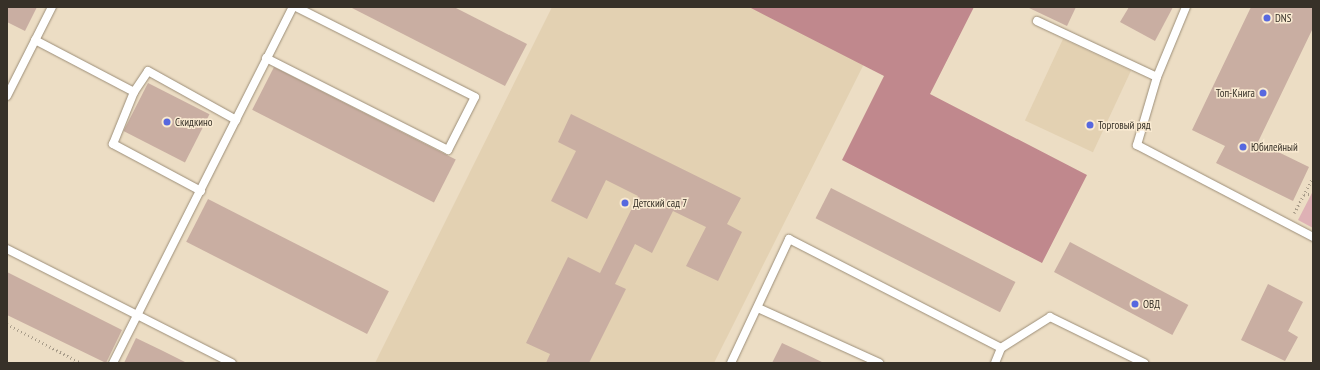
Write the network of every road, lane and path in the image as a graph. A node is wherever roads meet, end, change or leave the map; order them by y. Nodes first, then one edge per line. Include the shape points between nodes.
1 (52, 7) edge
2 (292, 7) edge
3 (296, 7) edge
4 (1186, 7) edge
5 (1037, 21) dead end
6 (35, 40) junction
7 (266, 58) junction
8 (1157, 77) junction
9 (134, 92) junction
10 (7, 96) edge
11 (236, 120) junction
12 (1313, 178) edge
13 (201, 191) junction
14 (1313, 193) edge
15 (1304, 195) junction
16 (1288, 224) junction
17 (1313, 237) edge
18 (7, 249) edge
19 (758, 308) junction
20 (137, 314) junction
21 (7, 324) edge
22 (1001, 348) junction
23 (81, 363) edge
24 (113, 363) edge
25 (232, 363) edge
26 (730, 363) edge
27 (879, 363) edge
28 (996, 363) edge
29 (1144, 363) edge

1 - 6 lane
2 - 7 lane
3 - 7 lane via 475,97 448,150
4 - 8 lane
5 - 8 lane
6 - 9 lane
6 - 10 lane
7 - 11 lane
8 - 16 lane via 1136,145
9 - 11 lane via 148,71
9 - 13 lane via 113,144
11 - 13 lane
12 - 15 path
13 - 20 lane
14 - 15 path
15 - 16 path
16 - 17 lane
18 - 20 lane
19 - 22 lane via 789,239
19 - 26 lane
19 - 27 lane
20 - 24 lane
20 - 25 lane
21 - 23 path
22 - 28 lane
22 - 29 lane via 1050,317

